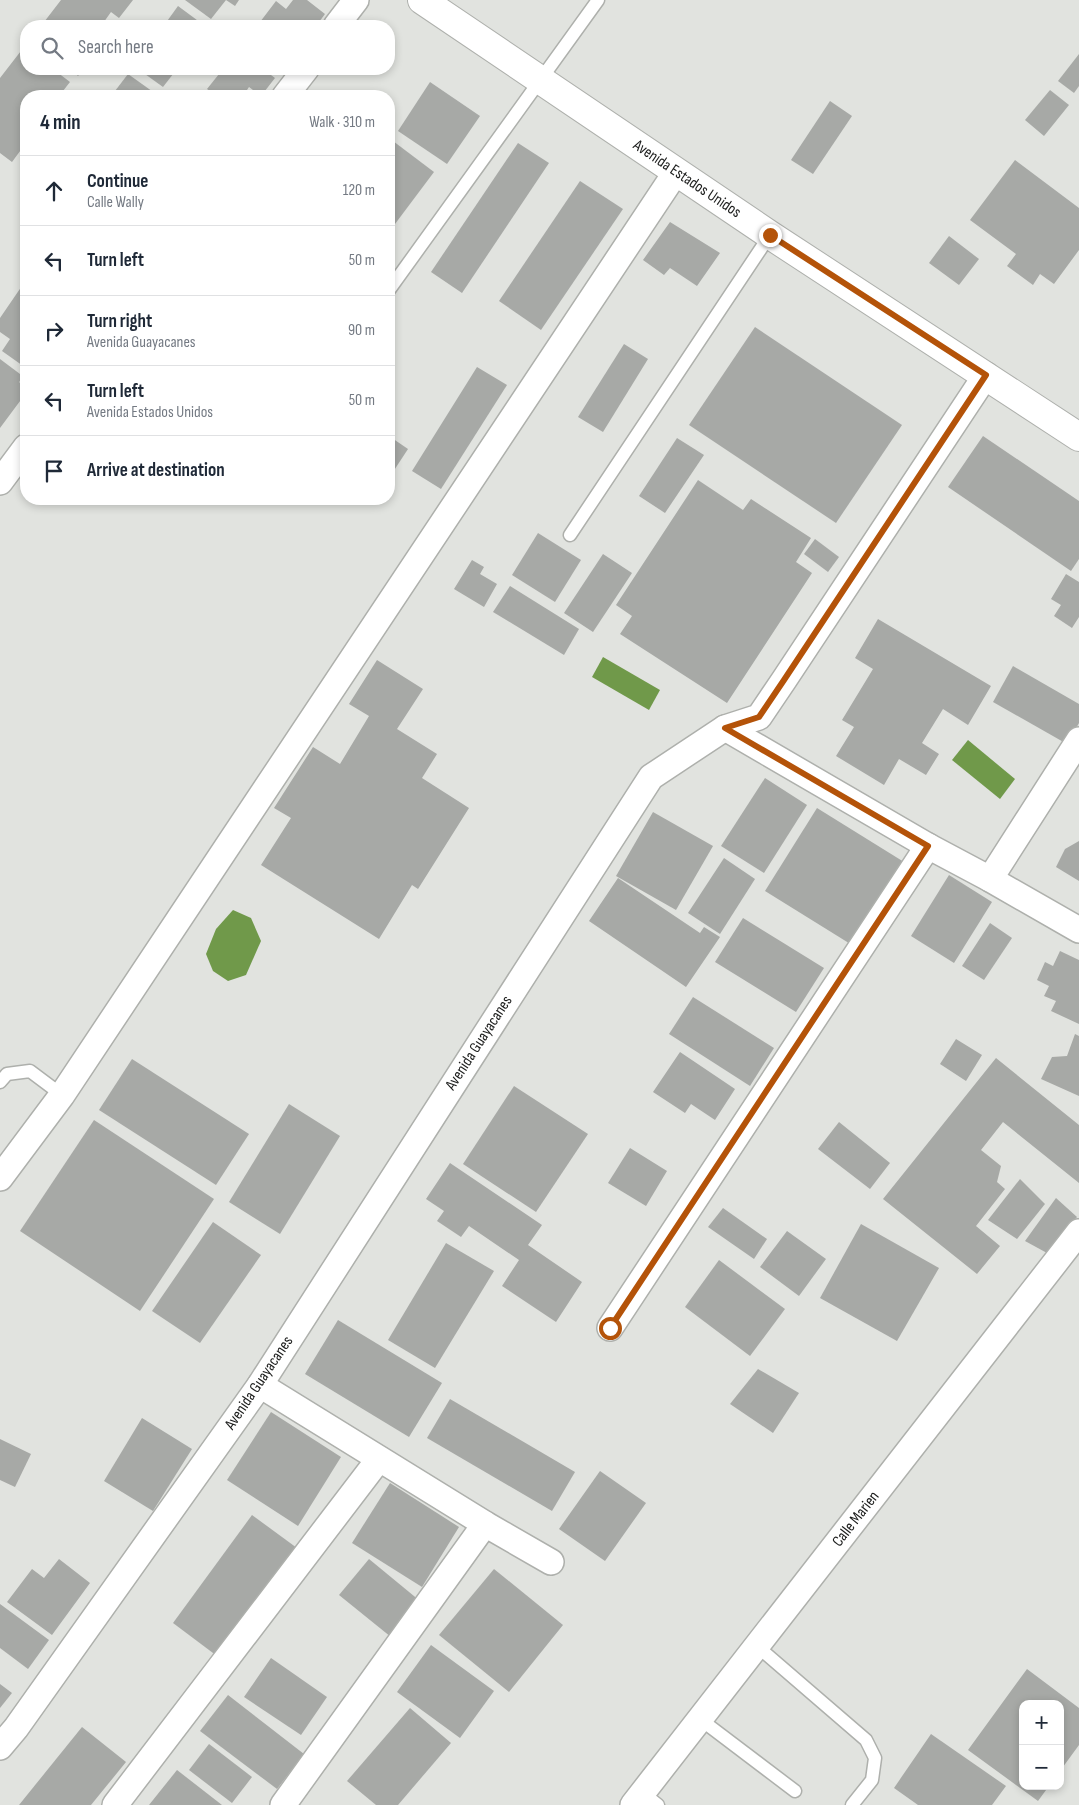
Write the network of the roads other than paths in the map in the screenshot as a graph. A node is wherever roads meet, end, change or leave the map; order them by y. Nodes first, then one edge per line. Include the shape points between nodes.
1 (356, 0) edge
2 (422, 0) edge
3 (598, 0) edge
4 (341, 20) edge
5 (302, 75) edge
6 (540, 79) junction
7 (290, 90) edge
8 (676, 172) junction
9 (770, 235) junction
10 (395, 282) edge
11 (986, 375) junction
12 (1079, 438) edge
13 (20, 455) edge
14 (0, 482) edge
15 (570, 535) dead end
16 (725, 728) junction
17 (1079, 740) edge
18 (928, 846) junction
19 (990, 878) junction
20 (1079, 930) edge
21 (0, 1082) edge
22 (62, 1095) junction
23 (0, 1178) edge
24 (1079, 1232) edge
25 (610, 1328) dead end
26 (260, 1385) junction
27 (379, 1458) junction
28 (485, 1524) junction
29 (551, 1562) dead end
30 (757, 1646) junction
31 (700, 1719) junction
32 (0, 1747) edge
33 (795, 1791) dead end
34 (645, 1801) edge
35 (115, 1805) edge
36 (283, 1805) edge
37 (852, 1805) edge

1 - 4 street
2 - 6 street, Avenida Estados Unidos
3 - 6 lane
5 - 7 street
6 - 8 street, Avenida Estados Unidos
6 - 10 lane
8 - 9 street, Avenida Estados Unidos
8 - 22 street
9 - 11 street, Avenida Estados Unidos
9 - 15 lane
11 - 12 street, Avenida Estados Unidos
11 - 16 street, Avenida Guayacanes via 759,717
13 - 14 street
16 - 18 street
16 - 26 street, Avenida Guayacanes via 650,777
17 - 19 street
18 - 19 street
18 - 25 street
19 - 20 street
21 - 22 lane via 7,1074 30,1071
22 - 23 street
24 - 30 street, Calle Marien
26 - 27 street
26 - 32 street, Avenida Guayacanes
27 - 28 street
27 - 35 street
28 - 29 street
28 - 36 street
30 - 31 street, Calle Marien
30 - 37 lane via 866,1740 875,1758 872,1780
31 - 33 lane
31 - 34 street, Calle Marien

